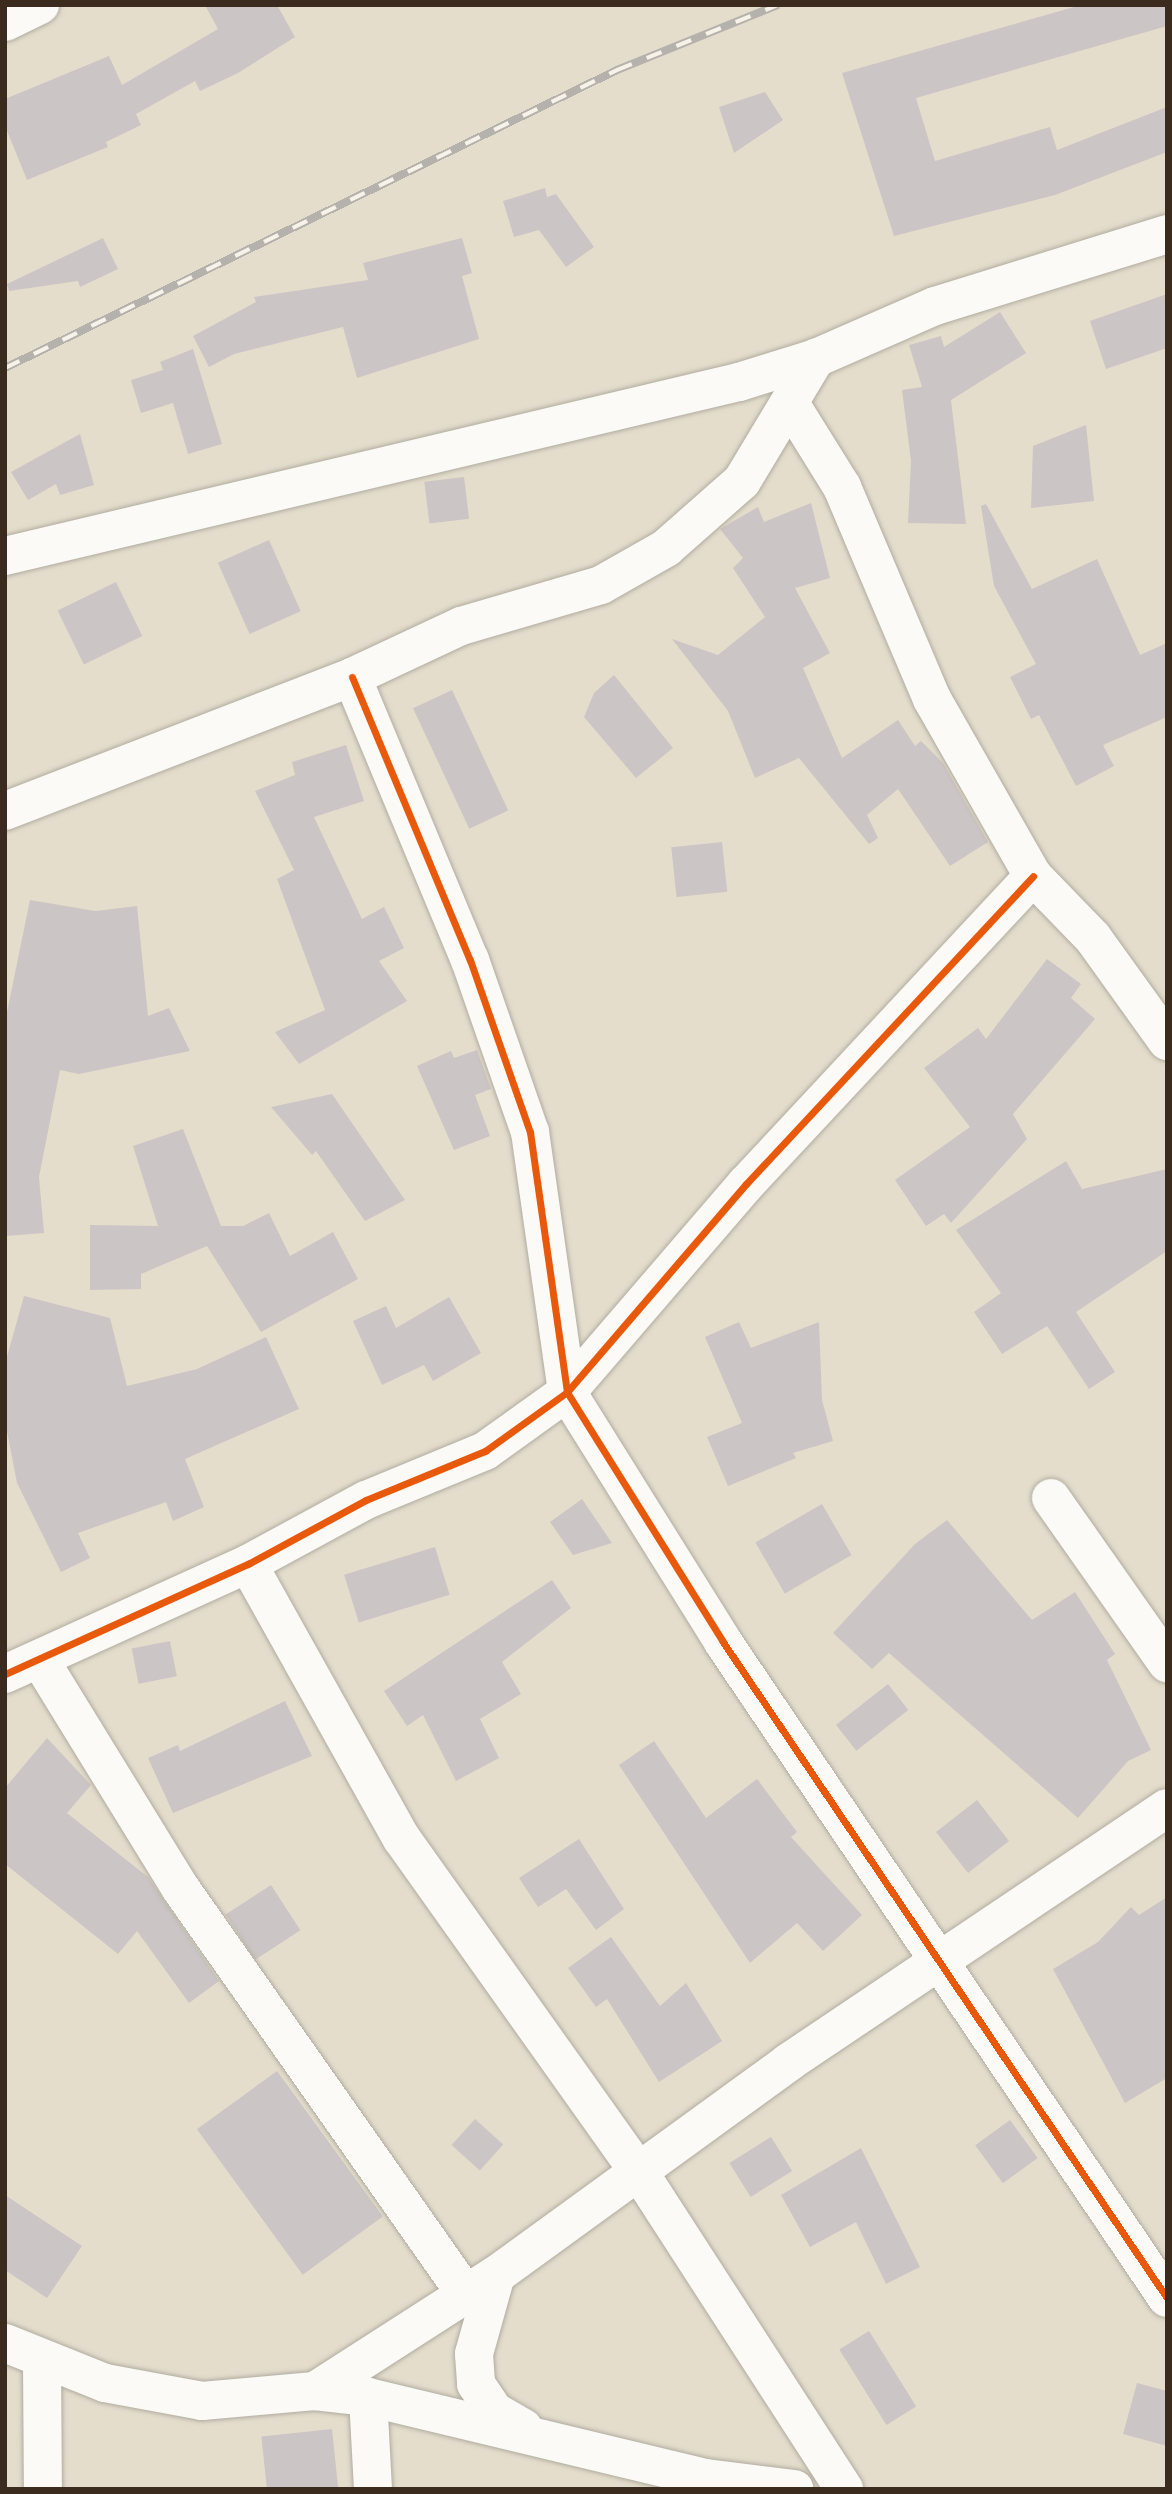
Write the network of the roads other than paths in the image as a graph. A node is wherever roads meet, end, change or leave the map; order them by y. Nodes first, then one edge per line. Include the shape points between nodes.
1 (40, 5) edge
2 (5, 22) edge
3 (1167, 234) edge
4 (816, 358) junction
5 (790, 405) junction
6 (5, 556) edge
7 (352, 677) junction
8 (5, 811) edge
9 (1033, 877) junction
10 (1167, 1041) edge
11 (568, 1392) junction
12 (1051, 1498) dead end
13 (247, 1564) junction
14 (1167, 1663) edge
15 (22, 1667) edge
16 (1167, 1808) edge
17 (942, 1959) junction
18 (640, 2175) junction
19 (481, 2285) junction
20 (1167, 2298) edge
21 (5, 2343) edge
22 (43, 2360) junction
23 (315, 2390) junction
24 (368, 2397) junction
25 (533, 2434) junction
26 (706, 2484) edge
27 (43, 2489) edge
28 (373, 2489) edge
29 (794, 2489) edge
30 (844, 2489) edge

1 - 2 street
3 - 4 street via 935,306
4 - 5 street
4 - 6 street via 522,436
5 - 7 street via 742,481 666,548 601,585 461,626
5 - 9 street via 842,487 932,699
7 - 8 street
7 - 11 street via 470,960 530,1132
9 - 10 street via 1093,938
9 - 11 street via 746,1184
11 - 13 street via 485,1451 366,1500
11 - 17 street via 723,1643
12 - 14 street
13 - 15 street
13 - 18 street via 402,1839
15 - 19 street via 181,1889
16 - 17 street
17 - 18 street via 789,2062
17 - 20 street
18 - 19 street
18 - 30 street
19 - 23 street
19 - 25 street via 474,2354 476,2384 494,2411
21 - 22 street
22 - 23 street via 106,2383 202,2401
22 - 27 street
23 - 24 street
24 - 25 street
24 - 28 street
25 - 26 street
26 - 29 street

